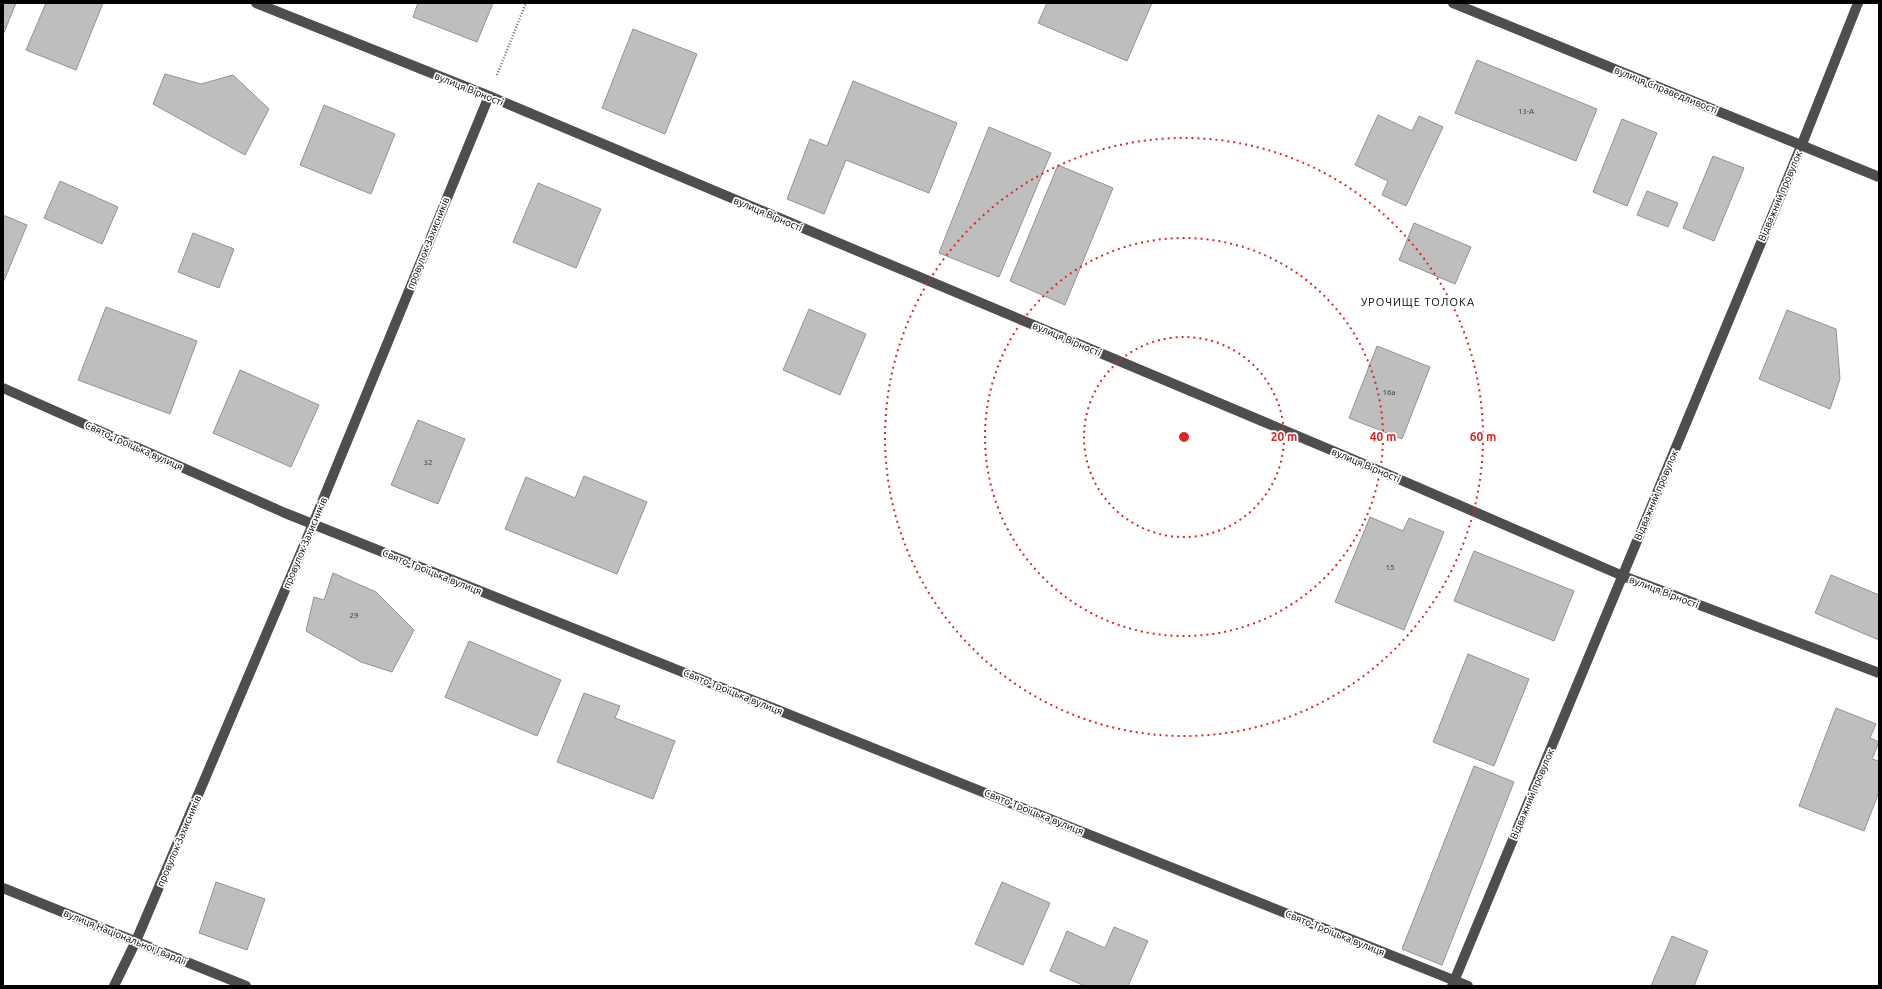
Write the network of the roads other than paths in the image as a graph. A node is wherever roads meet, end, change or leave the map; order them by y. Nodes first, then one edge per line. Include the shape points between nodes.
1 (256, 3) edge
2 (1453, 3) edge
3 (1858, 3) edge
4 (489, 96) junction
5 (1802, 144) junction
6 (1879, 177) edge
7 (3, 388) edge
8 (313, 524) junction
9 (1623, 576) junction
10 (1879, 673) edge
11 (3, 888) edge
12 (136, 942) junction
13 (1453, 983) edge
14 (114, 986) edge
15 (246, 986) edge
16 (1468, 986) edge

1 - 4 street, вулиця Вірності
2 - 5 street, вулиця Справедливості
3 - 5 street, Відважний провулок
4 - 8 street, провулок Захисників
4 - 9 street, вулиця Вірності
5 - 6 street, вулиця Справедливості
5 - 9 street, Відважний провулок
7 - 8 street, Свято-Троїцька вулиця
8 - 12 street, провулок Захисників
8 - 13 street, Свято-Троїцька вулиця
9 - 10 street, вулиця Вірності
9 - 13 street, Відважний провулок
11 - 12 street, вулиця Національної Гвардії
12 - 14 street, провулок Захисників
12 - 15 street, вулиця Національної Гвардії
13 - 16 street, Свято-Троїцька вулиця

